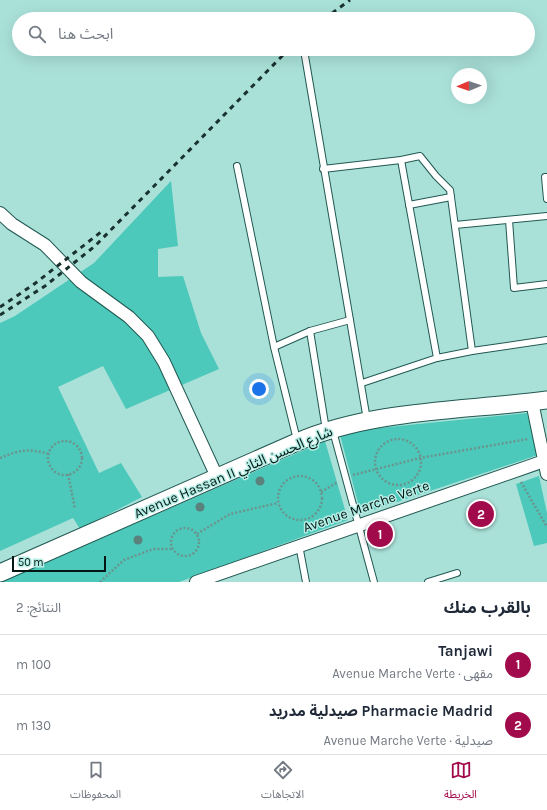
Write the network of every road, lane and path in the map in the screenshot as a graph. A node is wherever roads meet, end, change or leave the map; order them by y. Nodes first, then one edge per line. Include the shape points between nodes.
1 (305, 56) edge
2 (401, 160) junction
3 (237, 166) dead end
4 (323, 169) junction
5 (547, 177) edge
6 (452, 197) junction
7 (547, 199) edge
8 (409, 205) junction
9 (0, 213) edge
10 (547, 216) edge
11 (509, 220) junction
12 (455, 225) junction
13 (547, 284) edge
14 (350, 320) junction
15 (310, 331) junction
16 (547, 340) edge
17 (274, 347) junction
18 (472, 351) junction
19 (437, 358) junction
20 (362, 383) junction
21 (540, 401) edge
22 (367, 420) junction
23 (329, 429) junction
24 (538, 437) junction
25 (297, 442) junction
26 (49, 454) junction
27 (0, 458) edge
28 (420, 458) junction
29 (546, 460) edge
30 (376, 468) junction
31 (68, 474) junction
32 (547, 474) edge
33 (217, 477) junction
34 (346, 477) junction
35 (521, 482) dead end
36 (321, 492) junction
37 (278, 504) junction
38 (75, 509) dead end
39 (359, 525) junction
40 (547, 526) edge
41 (197, 534) junction
42 (300, 545) junction
43 (173, 549) junction
44 (0, 572) edge
45 (457, 572) dead end
46 (100, 582) edge
47 (196, 582) edge
48 (306, 582) edge
49 (374, 582) edge
50 (428, 582) edge

1 - 4 lane
2 - 4 lane
2 - 6 lane via 420,156 450,190
2 - 8 lane
3 - 17 lane
4 - 14 lane
5 - 7 lane
6 - 8 lane
6 - 12 lane
8 - 19 lane
9 - 33 street via 12,224 45,245 84,286 129,317 148,336 164,362
10 - 11 lane
11 - 12 lane
11 - 13 lane via 514,288
12 - 18 lane
14 - 15 lane
14 - 20 lane
15 - 17 lane
15 - 23 lane
16 - 18 lane
17 - 25 lane
18 - 19 lane
19 - 20 lane
20 - 22 lane
21 - 22 street, Avenue Hassan II شارع الحسن الثاني
21 - 24 street
22 - 23 street, Avenue Hassan II شارع الحسن الثاني
23 - 25 street, Avenue Hassan II شارع الحسن الثاني
23 - 34 lane
24 - 28 path
24 - 29 street
25 - 33 street, Avenue Hassan II شارع الحسن الثاني
26 - 27 path via 27,449
26 - 31 path via 49,463 53,470 60,474
26 - 31 path via 56,443 64,441 72,442 79,447 82,460 79,467
28 - 30 path
28 - 30 path via 419,473 412,481 402,485 392,485 383,480
28 - 30 path via 413,445 398,439 380,448 376,456
29 - 32 street
29 - 39 street, Avenue Marche Verte
30 - 34 path
31 - 38 path
33 - 44 street, Avenue Hassan II شارع الحسن الثاني
34 - 36 path
34 - 39 lane
35 - 40 path
36 - 37 path via 312,480 298,476 284,482 278,496
36 - 37 path via 320,506 312,517 305,520 291,519
37 - 41 path via 230,514
39 - 42 street, Avenue Marche Verte
39 - 49 lane
41 - 43 path via 189,528 180,529 172,536
41 - 43 path via 200,543 193,554 184,556
42 - 47 street, Avenue Marche Verte
42 - 48 lane
43 - 46 path via 153,549 124,560
45 - 50 lane

